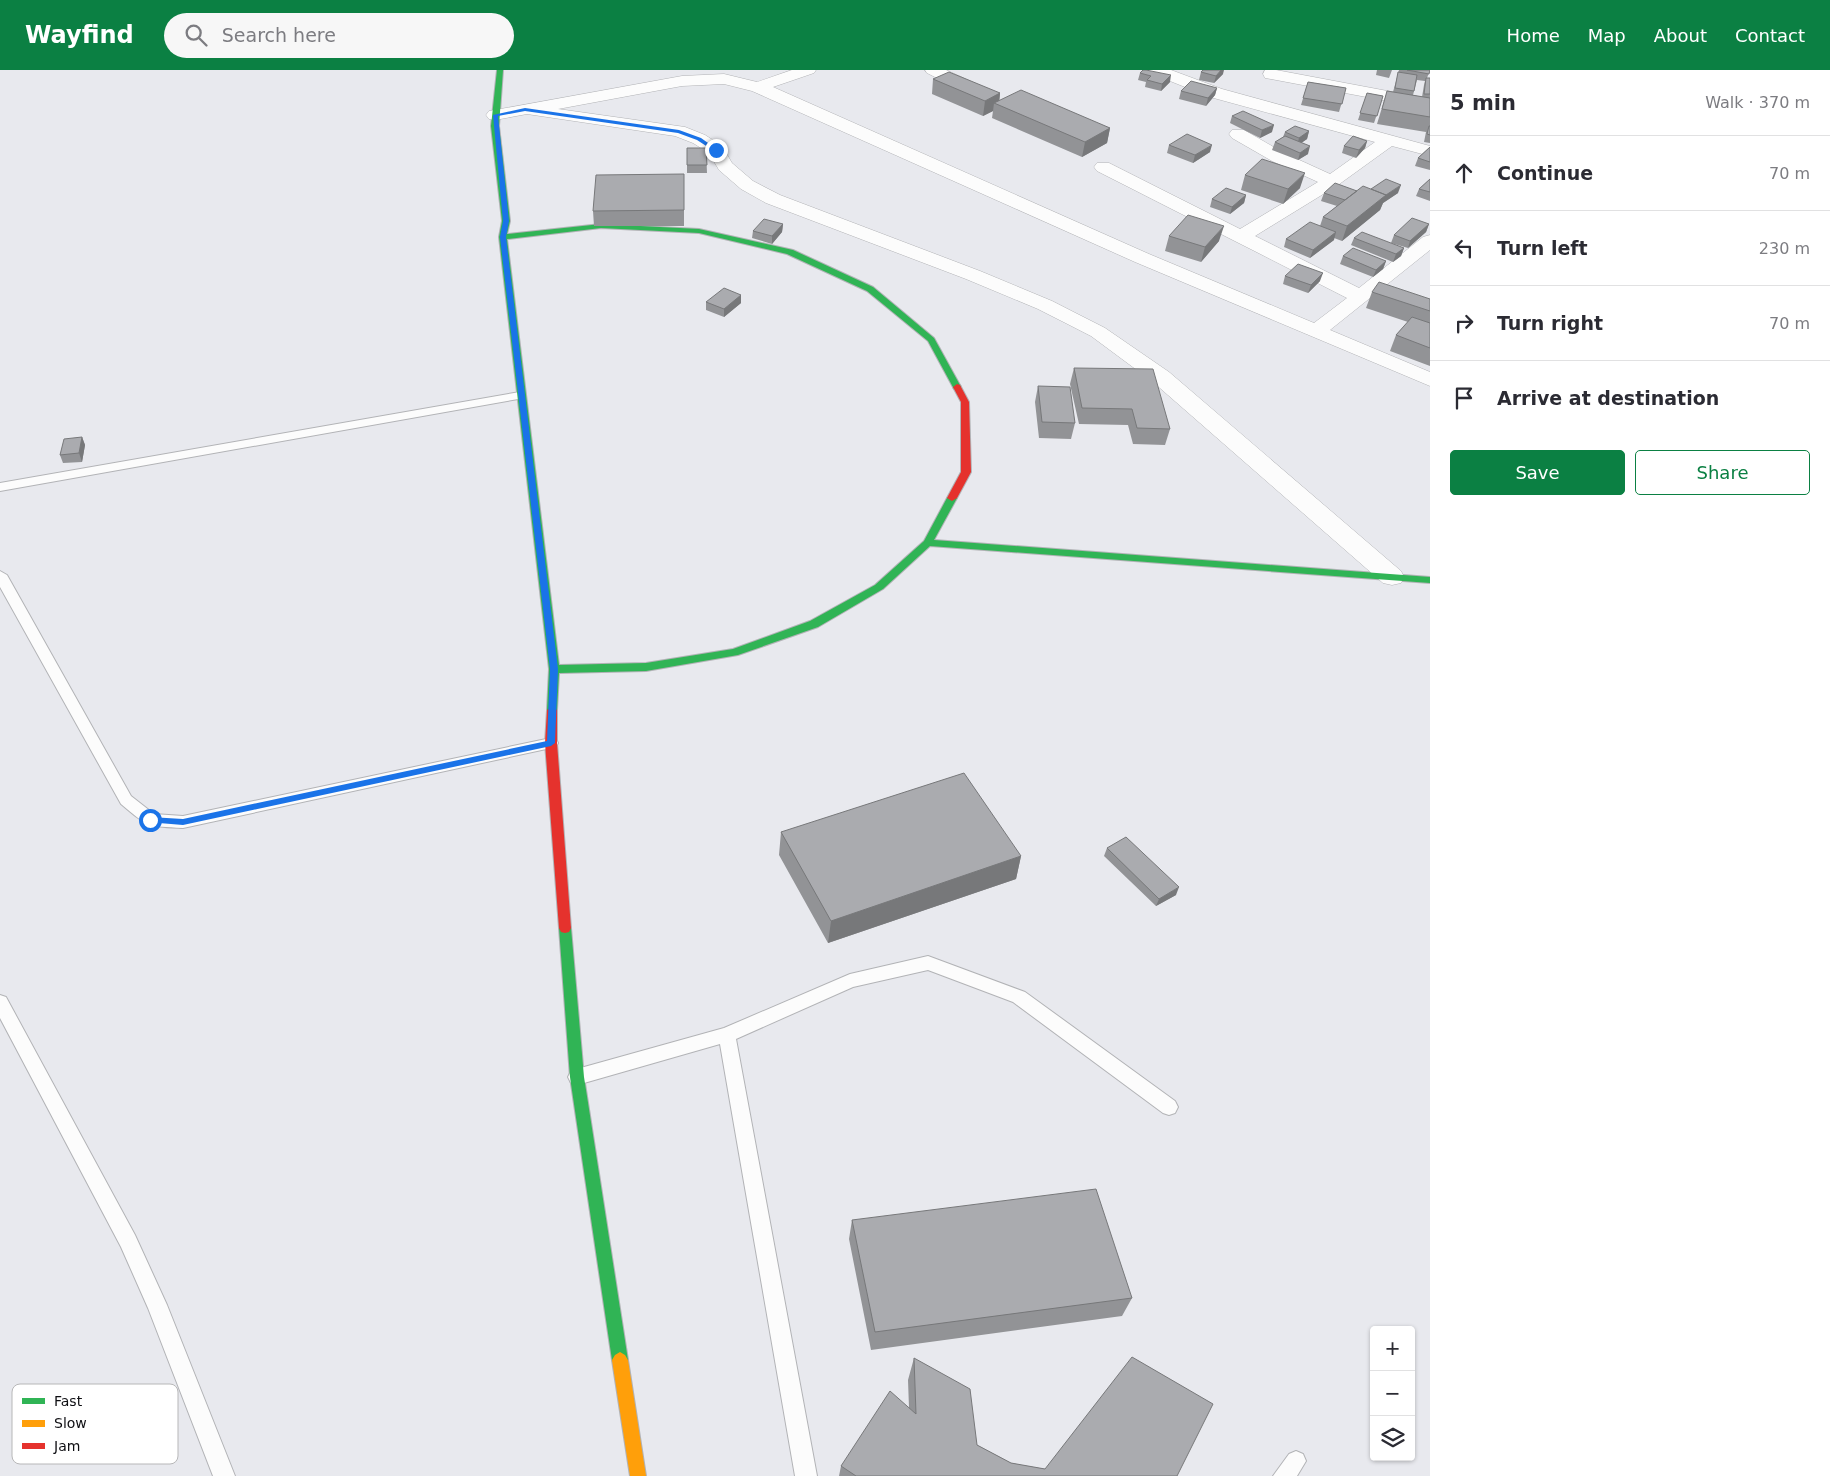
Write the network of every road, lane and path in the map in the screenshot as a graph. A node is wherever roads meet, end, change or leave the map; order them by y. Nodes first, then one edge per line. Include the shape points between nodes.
1 (500, 70) edge
2 (808, 70) edge
3 (933, 70) edge
4 (1156, 70) edge
5 (1271, 74) dead end
6 (758, 87) junction
7 (985, 94) edge
8 (1430, 104) edge
9 (525, 109) junction
10 (495, 111) junction
11 (1238, 134) dead end
12 (1389, 140) junction
13 (1430, 151) edge
14 (1102, 167) dead end
15 (1332, 181) junction
16 (1241, 236) junction
17 (503, 237) junction
18 (1430, 241) edge
19 (1360, 296) junction
20 (1317, 331) junction
21 (1430, 380) edge
22 (520, 396) junction
23 (0, 487) edge
24 (928, 543) junction
25 (0, 575) edge
26 (1392, 577) junction
27 (1430, 580) edge
28 (554, 669) junction
29 (551, 743) junction
30 (0, 1002) edge
31 (727, 1034) junction
32 (577, 1077) junction
33 (1169, 1108) dead end
34 (224, 1476) edge
35 (638, 1476) edge
36 (806, 1476) edge

1 - 10 street
2 - 6 street
3 - 7 street
4 - 12 street via 1225,95
5 - 8 street
6 - 9 street via 724,79 682,81
6 - 20 street via 1142,258
9 - 10 street
9 - 26 street via 679,131 692,136 716,150 725,166 746,185 773,199 973,275 1045,305 1098,332 1161,377
10 - 17 street via 506,221
11 - 15 street via 1278,157
12 - 13 street
12 - 15 street
14 - 16 street
15 - 16 street
16 - 19 street
17 - 22 street
17 - 24 street via 601,226 699,231 790,252 870,289 931,340 965,402 966,472
18 - 19 street
19 - 20 street
20 - 21 street
22 - 23 lane
22 - 28 street
24 - 26 street
24 - 28 street via 880,587 814,624 734,652 646,667
25 - 29 lane via 126,800 150,820 183,822
26 - 27 street
28 - 29 street
29 - 32 street
30 - 34 lane via 128,1241 157,1305
31 - 32 lane
31 - 33 lane via 850,981 928,963 1018,997
31 - 36 lane
32 - 35 street

